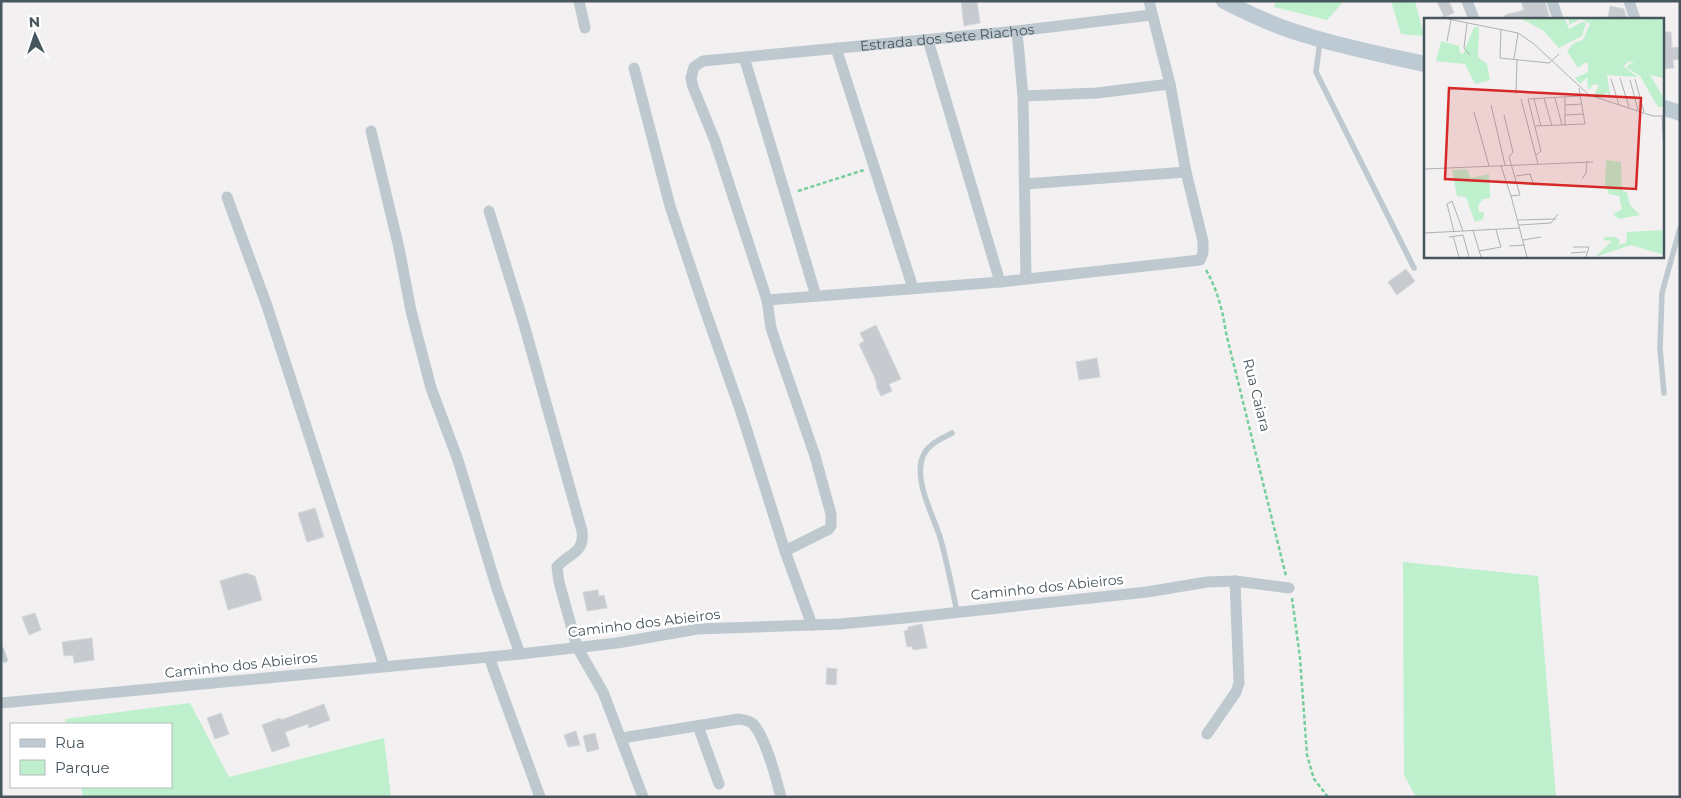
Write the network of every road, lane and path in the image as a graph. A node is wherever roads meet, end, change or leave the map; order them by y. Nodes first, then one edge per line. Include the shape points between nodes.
1 (579, 1) edge
2 (1148, 1) edge
3 (1224, 1) edge
4 (1468, 1) edge
5 (1552, 1) edge
6 (1629, 1) edge
7 (1151, 15) junction
8 (1474, 18) edge
9 (1558, 18) edge
10 (1635, 18) edge
11 (585, 28) dead end
12 (1017, 31) junction
13 (1320, 39) junction
14 (928, 40) junction
15 (836, 48) junction
16 (744, 58) junction
17 (1424, 64) edge
18 (634, 68) dead end
19 (1170, 84) junction
20 (1023, 96) junction
21 (1664, 108) edge
22 (1680, 113) edge
23 (371, 131) dead end
24 (875, 166) junction
25 (1186, 172) junction
26 (1025, 184) junction
27 (785, 195) junction
28 (227, 197) dead end
29 (489, 211) dead end
30 (1680, 228) edge
31 (1200, 260) junction
32 (1414, 268) dead end
33 (1026, 279) junction
34 (1000, 282) junction
35 (913, 288) junction
36 (816, 296) junction
37 (766, 300) junction
38 (1664, 393) dead end
39 (952, 433) dead end
40 (785, 551) junction
41 (1235, 581) junction
42 (1289, 588) junction
43 (957, 612) junction
44 (812, 625) junction
45 (577, 647) junction
46 (1, 649) edge
47 (520, 654) junction
48 (489, 657) junction
49 (5, 660) dead end
50 (384, 666) junction
51 (1, 703) edge
52 (698, 726) junction
53 (1207, 734) dead end
54 (622, 738) junction
55 (719, 784) dead end
56 (540, 797) edge
57 (643, 797) edge
58 (781, 797) edge
59 (1328, 797) edge

1 - 11 street
2 - 7 street
3 - 13 street via 1257,17
4 - 8 street
5 - 9 street
6 - 10 street
7 - 12 street, Estrada dos Sete Riachos
7 - 19 street
12 - 14 street, Estrada dos Sete Riachos
12 - 20 street
13 - 17 street
13 - 32 lane via 1316,72
14 - 15 street, Estrada dos Sete Riachos
14 - 34 street
15 - 16 street, Estrada dos Sete Riachos
15 - 24 street
16 - 27 street
16 - 37 street, Estrada dos Sete Riachos via 703,61 694,67 691,78
18 - 40 street via 670,206
19 - 20 street via 1097,93
19 - 25 street
20 - 26 street
21 - 22 street
23 - 47 street via 431,388 458,460
24 - 27 path
24 - 35 street
25 - 26 street
25 - 31 street via 1202,241
26 - 33 street
27 - 36 street
28 - 50 street via 267,306
29 - 45 street via 582,531 580,548 558,564 556,570
30 - 38 lane via 1662,293 1660,349
31 - 33 street
31 - 42 path, Rua Caiara via 1214,284 1224,318
33 - 34 street
34 - 35 street
35 - 36 street
36 - 37 street
37 - 40 street, Estrada dos Sete Riachos via 774,336 815,456 832,521 826,531
39 - 43 lane via 925,451 920,466
40 - 44 street
41 - 42 street, Caminho dos Abieiros
41 - 43 street, Caminho dos Abieiros
41 - 53 street via 1239,684
42 - 59 path, Rua Caiara via 1300,658 1307,756 1314,779
43 - 44 street, Caminho dos Abieiros
44 - 45 street, Caminho dos Abieiros via 703,629
45 - 47 street, Caminho dos Abieiros
45 - 54 street
46 - 49 lane
47 - 48 street, Caminho dos Abieiros
48 - 50 street, Caminho dos Abieiros
48 - 56 street
50 - 51 street, Caminho dos Abieiros
52 - 54 street
52 - 55 street
52 - 58 street via 738,719 753,724 765,746
54 - 57 street

